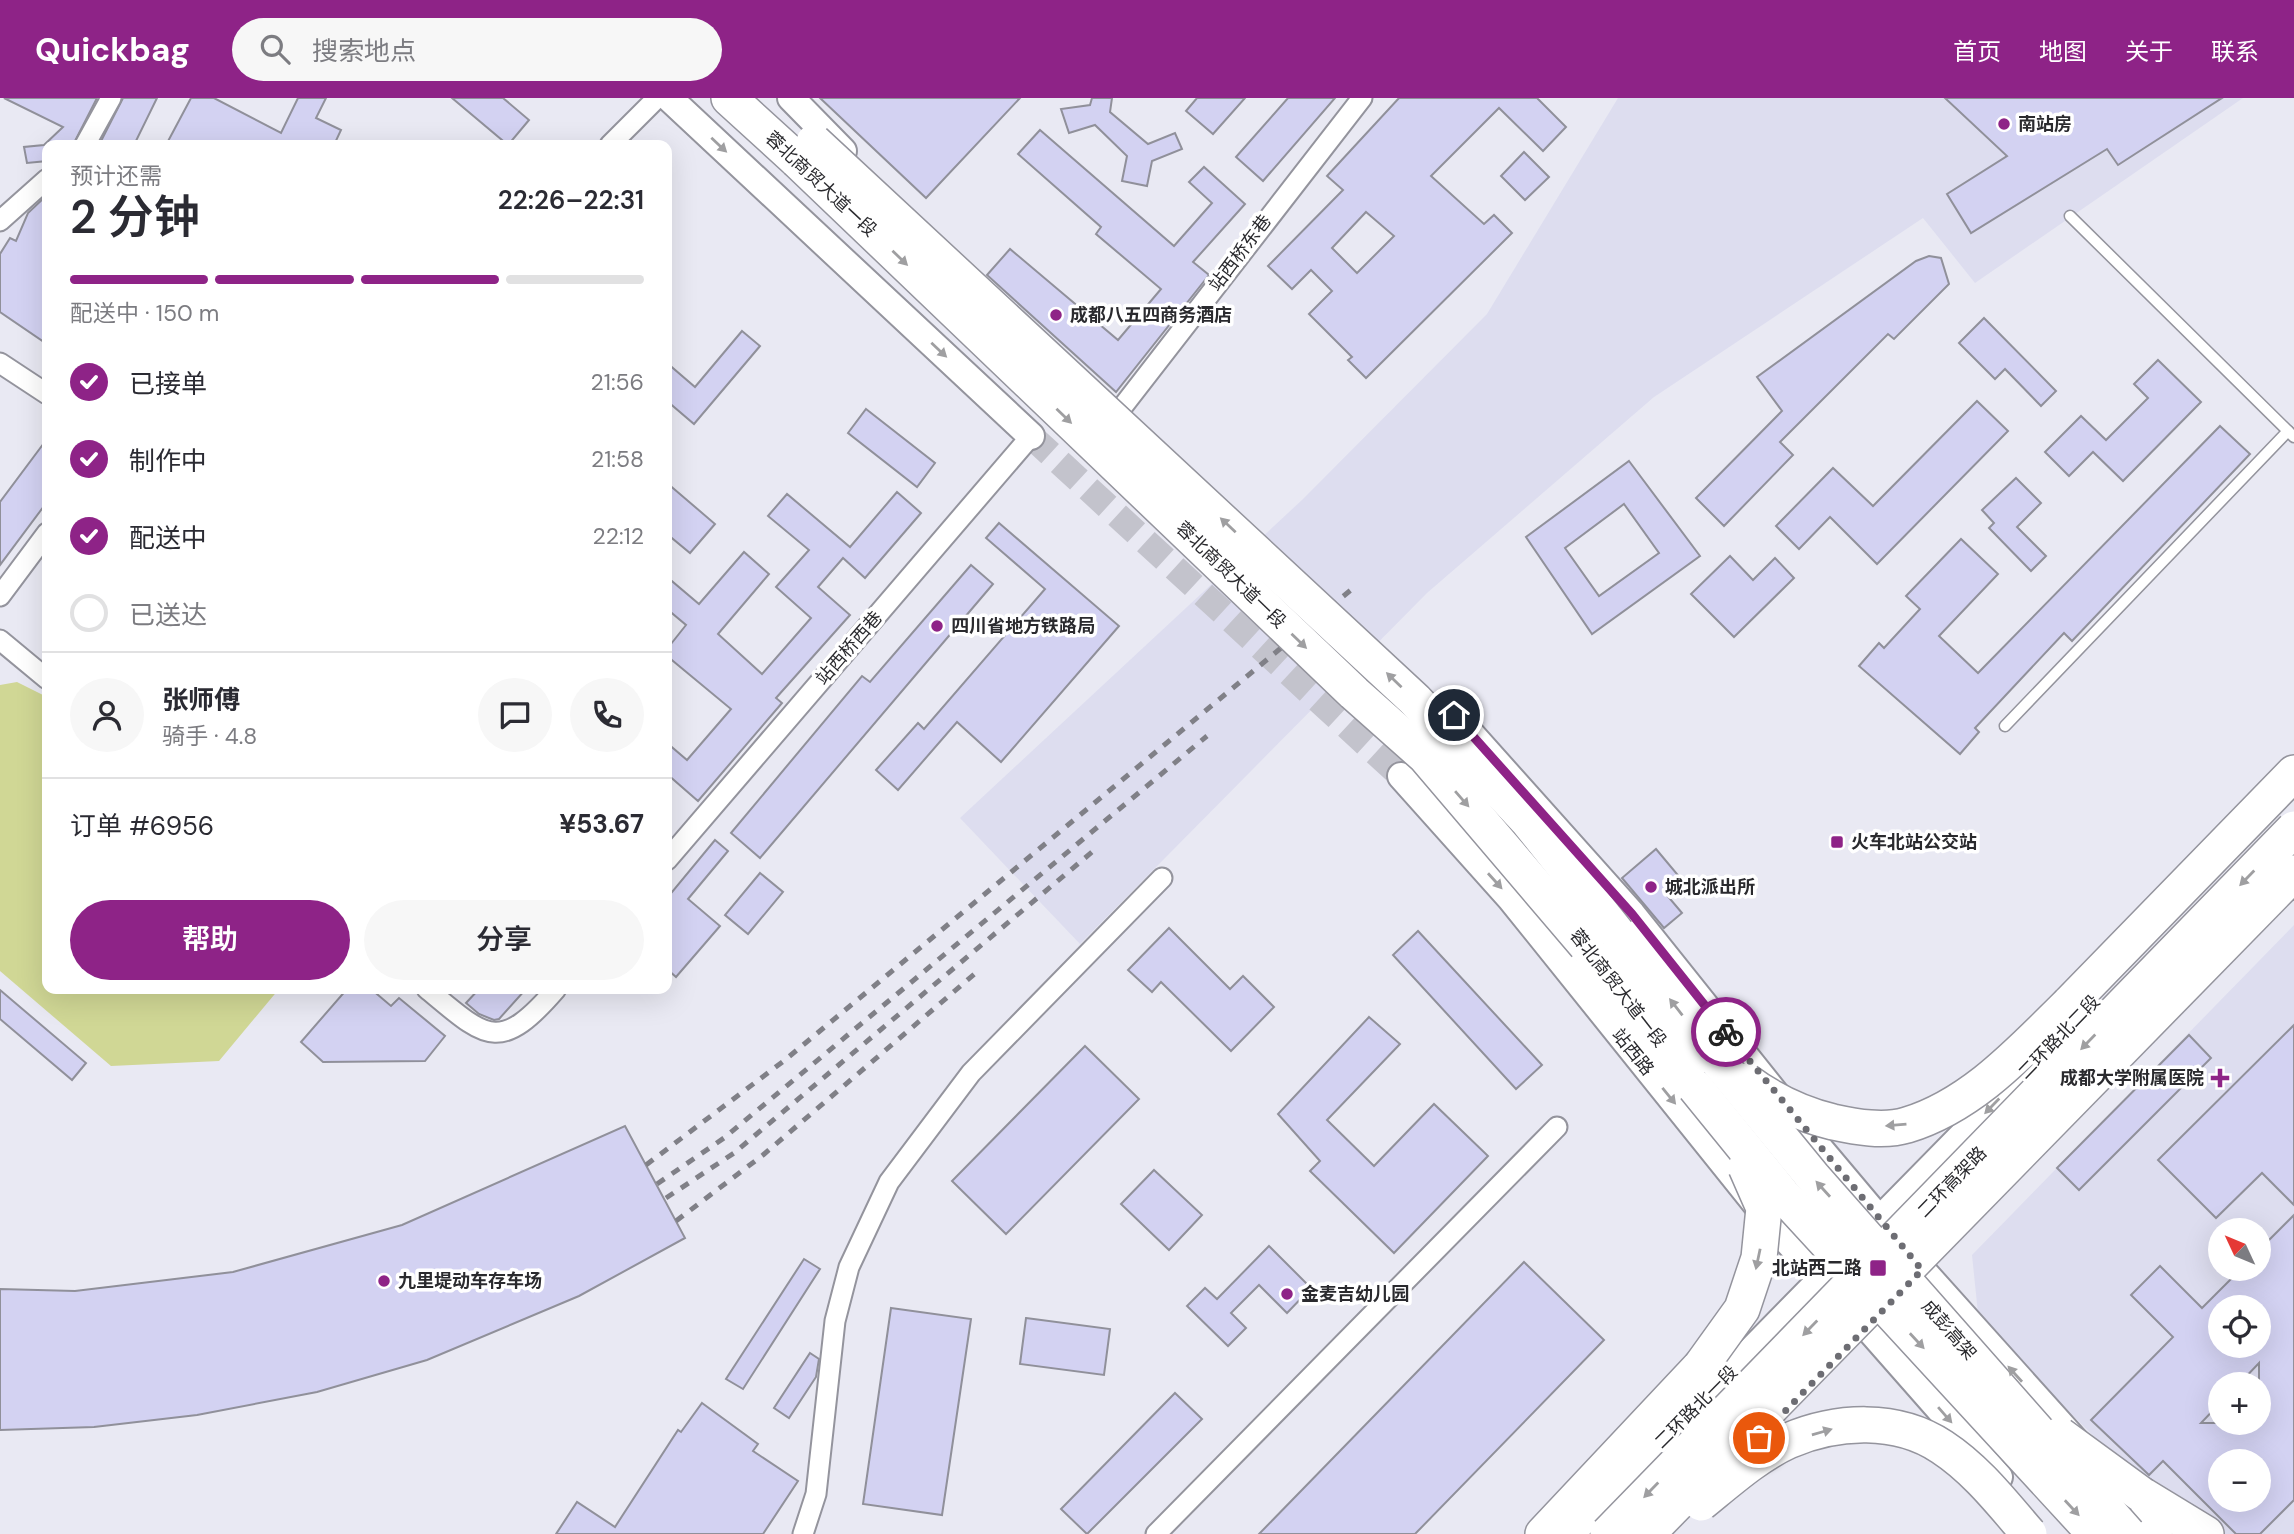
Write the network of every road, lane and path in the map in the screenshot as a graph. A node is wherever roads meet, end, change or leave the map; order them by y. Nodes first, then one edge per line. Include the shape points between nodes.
1 (111, 98) edge
2 (657, 98) edge
3 (669, 98) edge
4 (729, 98) edge
5 (763, 98) edge
6 (791, 98) edge
7 (1362, 98) edge
8 (88, 140) edge
9 (615, 140) edge
10 (42, 183) edge
11 (2070, 216) dead end
12 (0, 221) edge
13 (0, 363) edge
14 (42, 391) edge
15 (1120, 410) joint
16 (2291, 434) edge
17 (1031, 436) joint
18 (42, 540) edge
19 (0, 596) edge
20 (0, 640) edge
21 (42, 675) edge
22 (1454, 715) dead end
23 (2005, 726) dead end
24 (2294, 773) edge
25 (1401, 776) tunnel mouth
26 (2294, 793) edge
27 (2294, 829) edge
28 (672, 854) edge
29 (2294, 873) edge
30 (1161, 878) dead end
31 (2294, 891) edge
32 (433, 994) edge
33 (552, 994) edge
34 (1718, 1061) junction
35 (1695, 1087) junction
36 (1557, 1127) dead end
37 (1881, 1221) junction
38 (1922, 1270) junction
39 (1822, 1281) junction
40 (1867, 1327) junction
41 (2005, 1395) junction
42 (803, 1534) edge
43 (1156, 1534) edge
44 (1543, 1534) edge
45 (1571, 1534) edge
46 (1608, 1534) edge
47 (1647, 1534) edge
48 (1664, 1534) edge
49 (2029, 1534) edge
50 (2048, 1534) edge
51 (2095, 1534) edge
52 (2128, 1534) edge
53 (2159, 1534) edge
54 (2206, 1534) edge

1 - 8 street
2 - 9 street
3 -> 17 main road
4 -> 35 highway, 蓉北商贸大道一段, bridge via 1425,756 1586,945
34 -> 5 highway, 蓉北商贸大道一段, bridge via 1528,821 1415,700
6 - 15 main road, 蓉北商贸大道一段 via 918,228
7 - 15 street, 站西桥东巷
10 - 12 street
11 - 16 lane
13 - 14 street
16 - 23 lane
17 - 28 street, 站西桥西巷
18 - 19 street
20 - 21 street
22 - 37 main road via 1632,914
24 -> 34 highway, bridge via 2014,1058 1961,1100 1906,1125 1859,1128 1803,1114 1764,1095
25 -> 39 main road, 站西路 via 1511,899
26 -> 37 main road, 二环路北二段
27 -> 46 highway, 二环高架路, bridge
29 - 47 highway, 二环高架路, bridge
30 - 42 street via 971,1073 888,1182 849,1267 835,1321 816,1494
31 - 38 main road
32 - 33 street via 477,1030 506,1032 531,1018
41 -> 34 highway, 成彭高架, bridge via 1813,1177
35 -> 44 highway, bridge via 1746,1167 1764,1208 1759,1258 1742,1309 1701,1366
35 -> 51 highway, 成彭高架, bridge via 1782,1194
36 - 43 street
37 - 38 main road
37 - 39 main road, 二环路北二段
38 - 40 main road
53 -> 38 main road
39 - 40 main road, 站西路
39 - 45 main road, 二环路北一段
40 - 48 main road
40 -> 50 main road
41 - 52 highway, 成彭高架, bridge
41 - 54 highway, bridge via 2142,1495
48 -> 49 highway, bridge via 1730,1480 1788,1442 1842,1426 1897,1426 1941,1447 1982,1480

